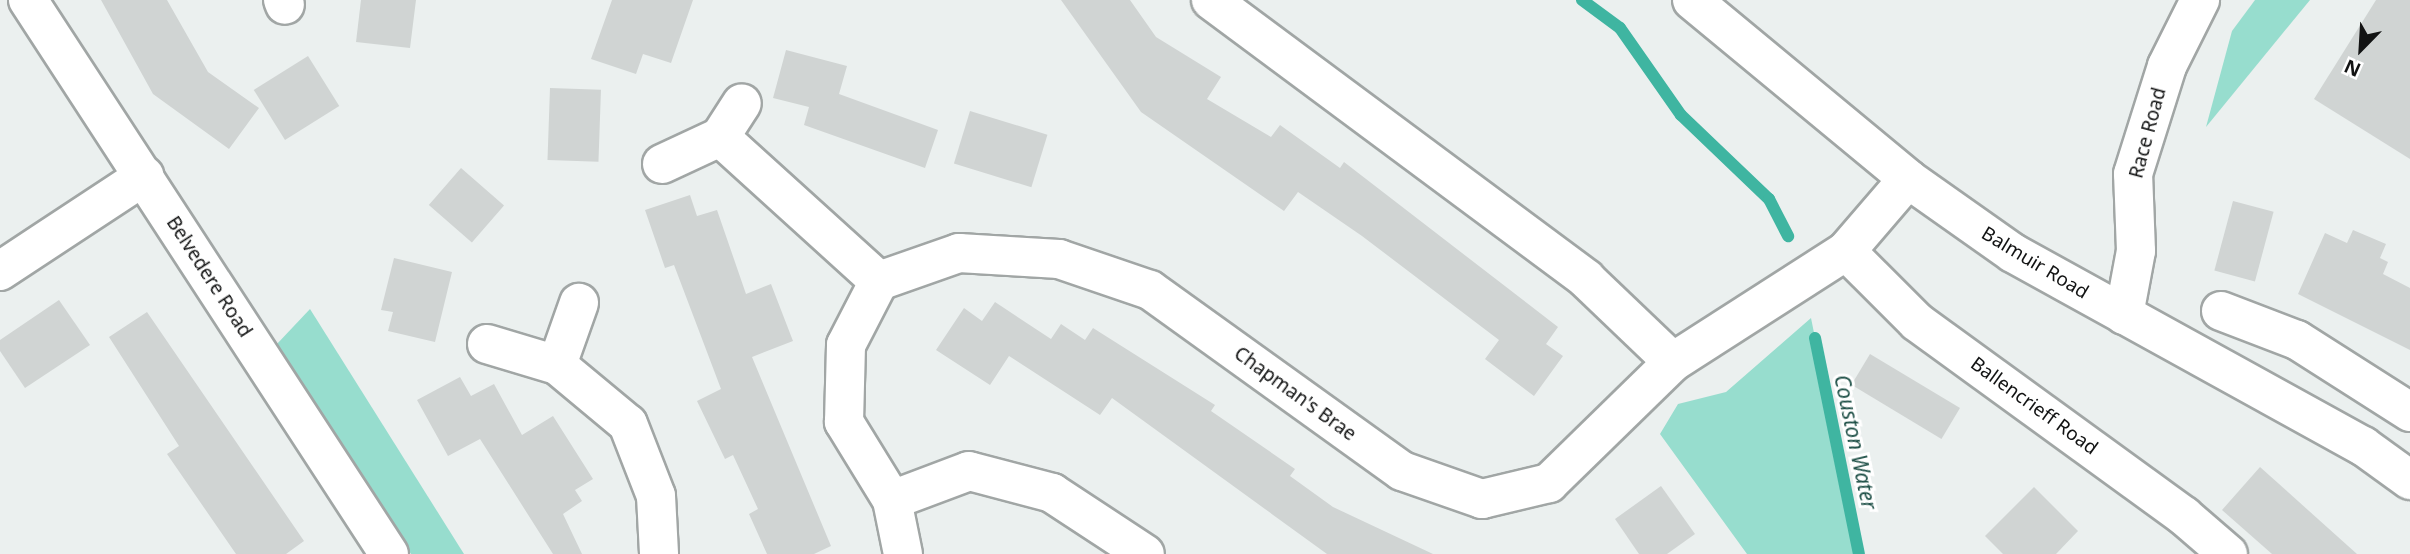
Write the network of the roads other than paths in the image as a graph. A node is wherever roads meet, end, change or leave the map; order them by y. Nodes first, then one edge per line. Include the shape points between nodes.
1 (28, 0) edge
2 (1211, 0) edge
3 (1692, 0) edge
4 (2200, 0) edge
5 (743, 103) dead end
6 (720, 137) junction
7 (662, 164) dead end
8 (144, 176) junction
9 (1908, 179) junction
10 (1846, 251) junction
11 (0, 271) edge
12 (879, 281) junction
13 (579, 303) dead end
14 (2221, 311) dead end
15 (2124, 315) junction
16 (487, 344) dead end
17 (1673, 362) junction
18 (557, 365) junction
19 (2410, 412) edge
20 (2410, 480) edge
21 (892, 500) junction
22 (389, 554) edge
23 (659, 554) edge
24 (903, 554) edge
25 (1145, 554) edge
26 (2228, 554) edge

1 - 8 street, Belvedere Road
2 - 17 street via 1586,279
3 - 9 street, Balmuir Road
4 - 15 street, Race Road via 2167,66 2133,174 2136,251
5 - 6 street
6 - 7 street
6 - 12 street
8 - 11 street
8 - 22 street, Belvedere Road
9 - 10 street, Chapman's Brae
9 - 15 street, Balmuir Road via 2013,253
10 - 17 street, Chapman's Brae
10 - 26 street, Ballencrieff Road via 1917,322 2184,516
12 - 17 street, Chapman's Brae via 959,253 1059,259 1150,290 1402,471 1482,499 1549,483
12 - 21 street via 846,345 844,422
13 - 18 street
14 - 19 street via 2297,340
15 - 20 street, Balmuir Road via 2363,446
16 - 18 street
18 - 23 street via 628,424 656,496
21 - 24 street
21 - 25 street via 968,471 1052,493

